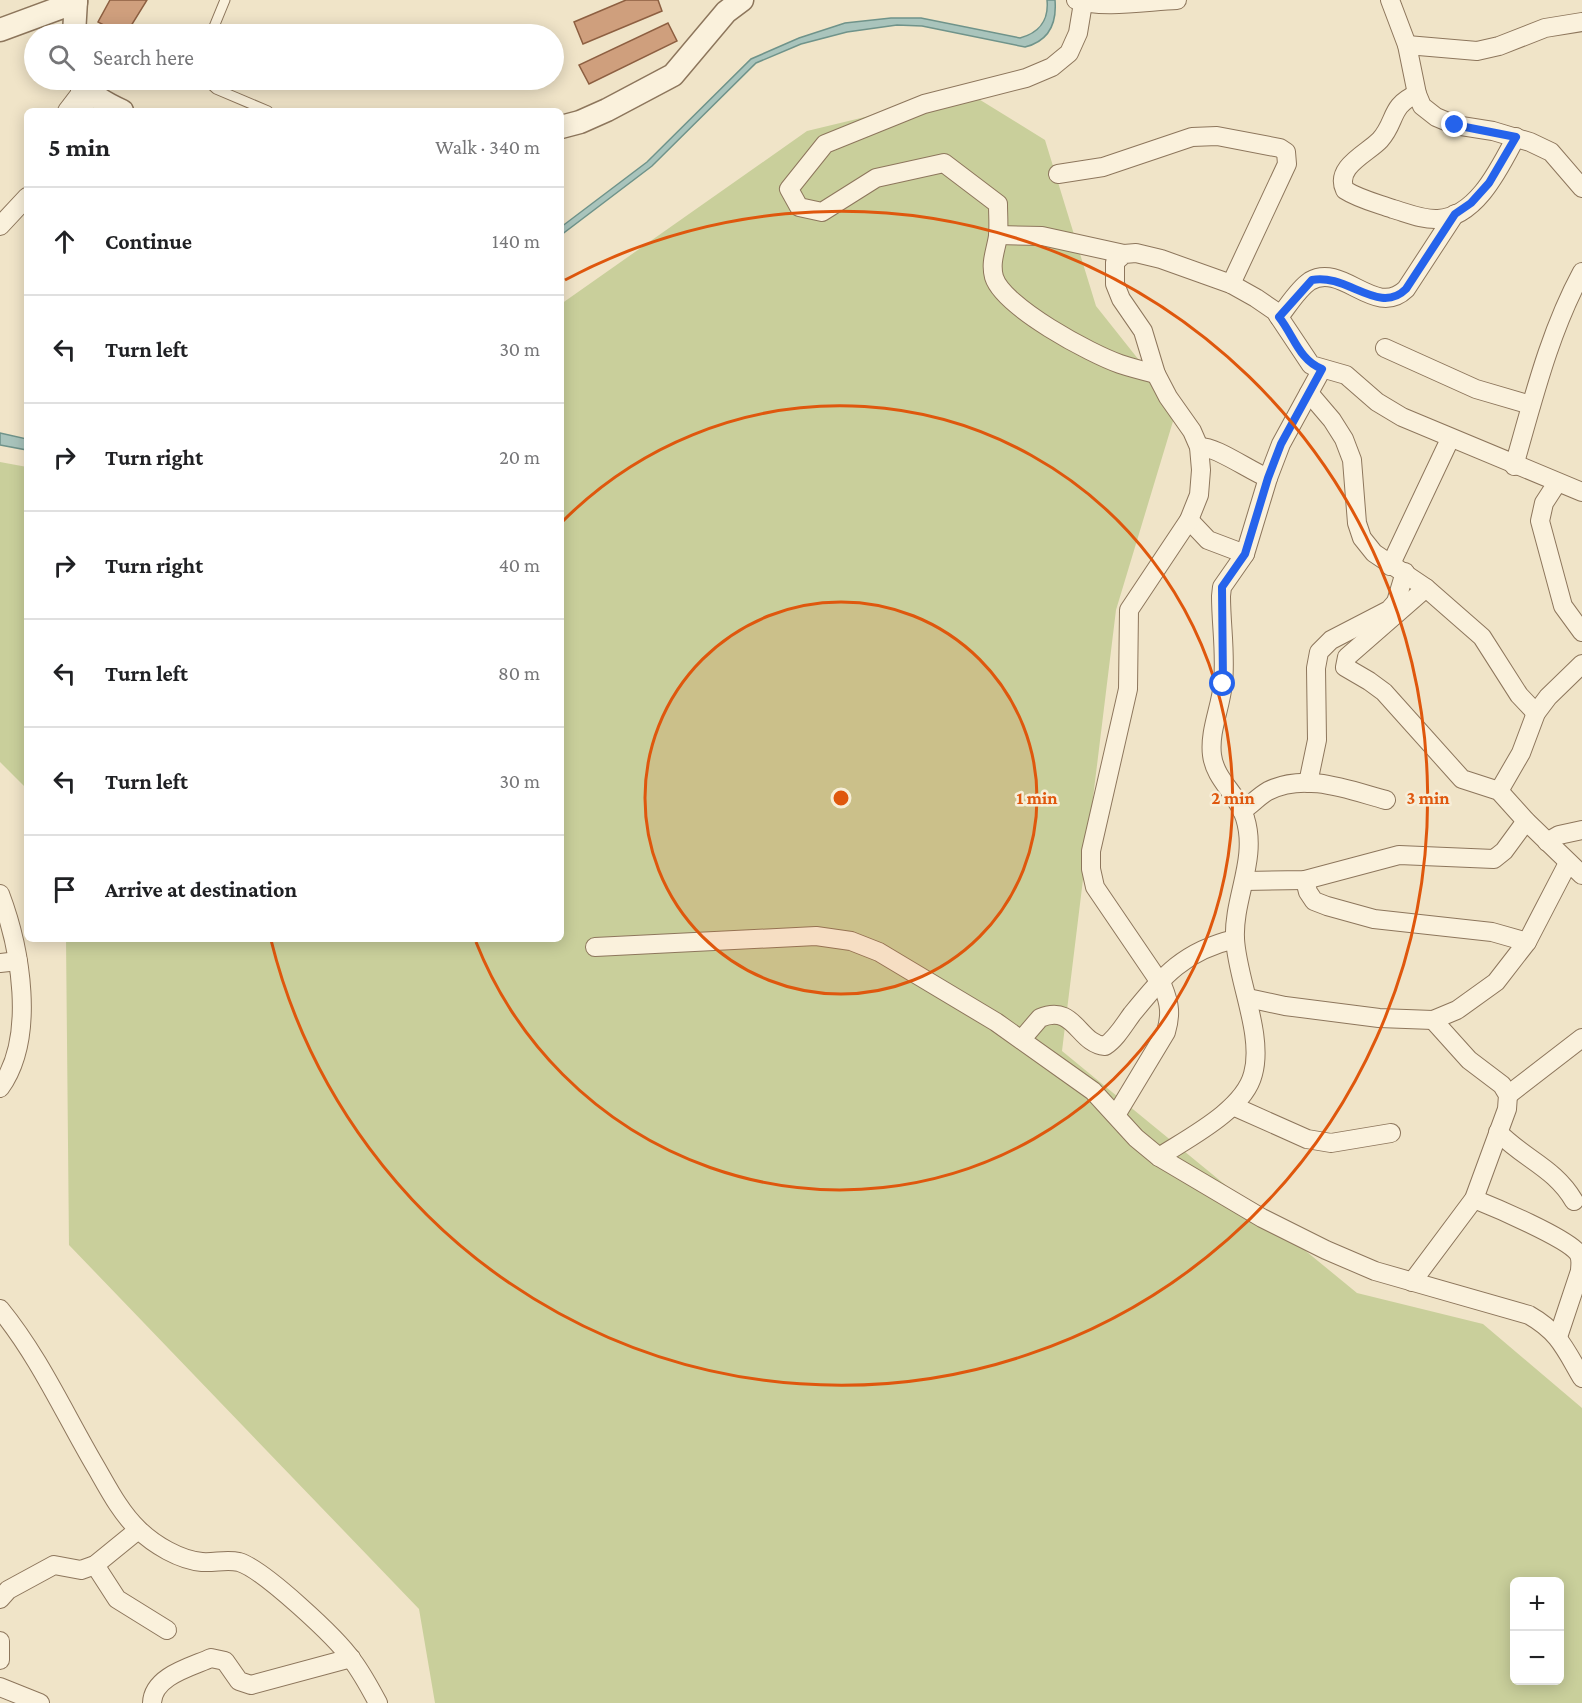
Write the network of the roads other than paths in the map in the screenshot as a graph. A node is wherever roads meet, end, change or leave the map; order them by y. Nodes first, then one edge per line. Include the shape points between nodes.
1 (225, 0) edge
2 (742, 0) edge
3 (1177, 0) edge
4 (1390, 0) edge
5 (76, 1) edge
6 (1080, 1) edge
7 (1582, 22) edge
8 (75, 24) edge
9 (215, 24) edge
10 (0, 30) edge
11 (1407, 45) junction
12 (88, 90) edge
13 (218, 90) edge
14 (82, 91) edge
15 (1417, 94) junction
16 (69, 108) edge
17 (116, 108) edge
18 (261, 108) edge
19 (564, 126) edge
20 (1516, 137) junction
21 (1058, 174) dead end
22 (1582, 188) edge
23 (24, 200) edge
24 (1455, 214) junction
25 (0, 225) edge
26 (998, 234) junction
27 (1124, 254) junction
28 (1582, 272) edge
29 (1231, 284) junction
30 (1279, 317) junction
31 (1385, 348) dead end
32 (1322, 369) junction
33 (1156, 374) junction
34 (1309, 393) junction
35 (1532, 405) junction
36 (1450, 439) junction
37 (1199, 447) junction
38 (1514, 466) junction
39 (1268, 478) junction
40 (1557, 483) junction
41 (1582, 492) edge
42 (1189, 520) junction
43 (1245, 554) junction
44 (1398, 569) junction
45 (1426, 588) junction
46 (1582, 632) edge
47 (1582, 664) edge
48 (1536, 713) junction
49 (1308, 783) junction
50 (1499, 791) junction
51 (1386, 800) dead end
52 (1242, 811) junction
53 (1526, 821) junction
54 (1582, 830) edge
55 (1547, 842) junction
56 (1568, 863) junction
57 (1582, 875) edge
58 (1244, 880) junction
59 (1305, 880) junction
60 (0, 894) edge
61 (1235, 939) junction
62 (1527, 942) junction
63 (595, 947) dead end
64 (18, 961) junction
65 (0, 963) edge
66 (1159, 981) junction
67 (1248, 998) junction
68 (1433, 1020) junction
69 (1582, 1038) edge
70 (1022, 1039) junction
71 (0, 1088) edge
72 (1508, 1095) junction
73 (1233, 1106) junction
74 (1116, 1114) junction
75 (1498, 1132) junction
76 (1391, 1134) dead end
77 (1159, 1157) junction
78 (1474, 1199) junction
79 (1574, 1201) dead end
80 (1412, 1281) junction
81 (0, 1309) edge
82 (1558, 1337) junction
83 (1582, 1378) edge
84 (138, 1530) junction
85 (95, 1565) junction
86 (0, 1599) edge
87 (167, 1630) dead end
88 (0, 1641) edge
89 (351, 1658) junction
90 (0, 1660) edge
91 (0, 1687) edge
92 (40, 1703) edge
93 (152, 1703) edge
94 (378, 1703) edge

1 - 9 lane
2 - 19 street via 726,12 673,75 607,110
3 - 6 street
4 - 11 street
5 - 8 street
5 - 10 street
6 - 26 street via 1078,33 1069,53 1052,67 1026,78 924,104 825,144 789,189 799,207 822,212 876,178 944,164 998,204
7 - 11 street via 1545,28 1477,51
11 - 15 street
12 - 17 street
13 - 18 lane
14 - 16 street
15 - 20 street via 1422,106 1436,117 1455,125
15 - 24 street via 1404,99 1394,110 1380,140 1355,160 1342,185 1355,196 1418,217 1439,219
20 - 22 street via 1551,152
20 - 24 street via 1489,183
21 - 29 street via 1103,167 1192,137 1217,136 1280,148 1286,152 1287,164
23 - 25 street
24 - 30 street via 1398,297 1375,297 1335,279 1323,278 1304,286
26 - 27 street via 1042,236
26 - 33 street via 992,262 995,279 1025,311 1094,353
27 - 29 street via 1161,259
27 - 33 street via 1115,262 1115,284 1143,331
28 - 35 street via 1561,314
29 - 30 street
30 - 32 street via 1303,357
31 - 35 street via 1476,389
32 - 34 street
32 - 36 street via 1346,375 1377,402
33 - 37 street
34 - 39 street via 1281,444
34 - 44 street via 1332,420 1352,460 1357,523 1362,538 1374,553
35 - 38 street
36 - 38 street
36 - 44 street
37 - 39 street via 1214,448 1234,463
37 - 42 street via 1199,495
38 - 40 street
39 - 43 street
40 - 41 street
40 - 46 street via 1544,503 1540,521 1563,606
42 - 43 street via 1208,540
42 - 66 street via 1129,610 1128,689 1092,851 1095,886
43 - 52 street via 1222,587 1223,684 1211,751 1213,765
44 - 45 street
44 - 49 street via 1396,602 1389,610 1331,640 1319,652 1317,740
45 - 48 street via 1482,637
45 - 50 street via 1347,657 1345,668 1384,692 1462,779
47 - 48 street
48 - 50 street via 1521,753
49 - 51 street
49 - 52 street via 1268,791
50 - 53 street
52 - 58 street via 1250,840
53 - 55 street
53 - 59 street via 1494,859 1399,855
54 - 55 street
55 - 56 street
56 - 57 street
56 - 62 street
58 - 59 street
58 - 61 street
59 - 62 street via 1314,901 1327,906 1374,918 1492,932
60 - 64 street via 14,933
61 - 66 street via 1195,952
61 - 67 street
62 - 68 street via 1480,996
63 - 70 street via 769,937 816,936 852,941 879,952
64 - 65 street
64 - 71 street via 18,1046
66 - 70 street via 1105,1046 1098,1045 1058,1014 1040,1018
66 - 74 street via 1169,1003 1170,1020
67 - 68 street via 1379,1018
67 - 73 street via 1255,1055 1253,1074
68 - 72 street
69 - 72 street
70 - 74 street via 1094,1091
72 - 75 street
73 - 76 street via 1307,1139 1331,1143
73 - 77 street
74 - 77 street
75 - 78 street
75 - 79 street via 1524,1155 1552,1172
77 - 80 street via 1262,1218 1326,1250 1375,1271
78 - 80 street
78 - 82 street via 1543,1231 1577,1252 1580,1271
80 - 82 street via 1529,1315 1549,1326
81 - 84 street via 51,1384 119,1507
82 - 83 street
84 - 85 street
84 - 89 street via 166,1550 186,1558 241,1563 258,1572 309,1615
85 - 86 street via 81,1570 54,1565 8,1590
85 - 87 street via 117,1599
88 - 90 street
89 - 93 street via 251,1685 239,1681 225,1661 211,1658 163,1680
89 - 94 street
91 - 92 street

